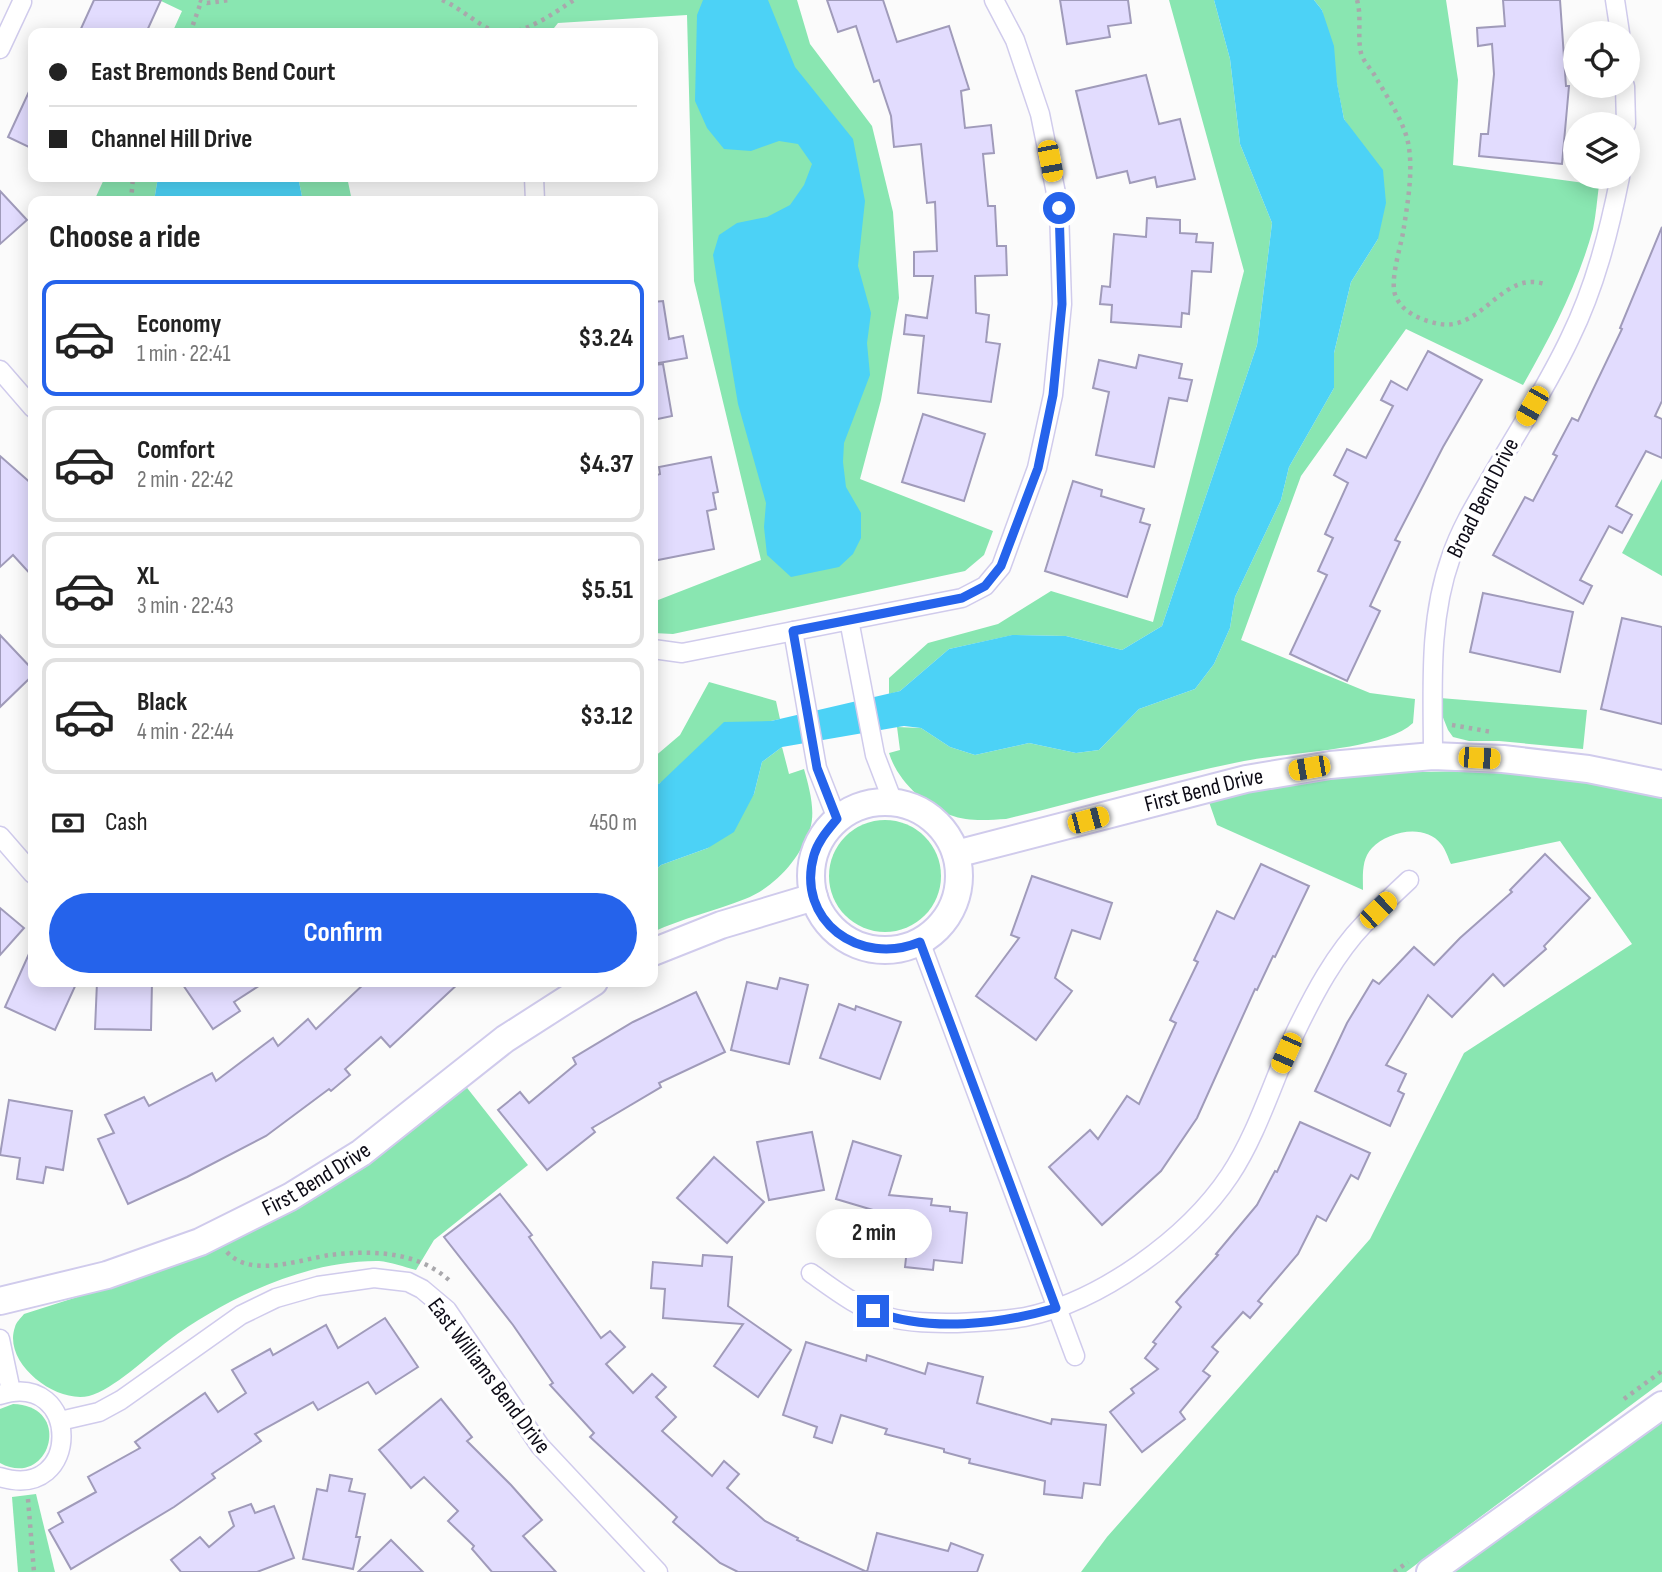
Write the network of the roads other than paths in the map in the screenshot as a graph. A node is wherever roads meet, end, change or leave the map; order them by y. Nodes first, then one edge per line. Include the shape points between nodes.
1 (995, 0) edge
2 (1615, 0) edge
3 (22, 2) dead end
4 (1618, 21) edge
5 (0, 49) edge
6 (1617, 189) edge
7 (0, 370) edge
8 (28, 402) edge
9 (849, 620) junction
10 (793, 631) junction
11 (658, 650) edge
12 (1433, 756) junction
13 (1662, 785) edge
14 (893, 803) junction
15 (837, 819) junction
16 (0, 836) edge
17 (956, 854) junction
18 (28, 868) edge
19 (1409, 880) dead end
20 (814, 897) junction
21 (920, 942) junction
22 (658, 950) edge
23 (586, 987) edge
24 (811, 1273) dead end
25 (0, 1301) edge
26 (1056, 1308) junction
27 (0, 1339) edge
28 (1075, 1356) dead end
29 (5, 1393) edge
30 (1662, 1405) edge
31 (60, 1421) junction
32 (0, 1478) edge
33 (659, 1572) edge
34 (1430, 1572) edge

1 - 9 street via 1016,40 1040,114 1059,208 1062,304 1053,395 1038,468 1001,566 985,586 962,598
2 - 4 street
3 - 5 street
6 - 12 street, Broad Bend Drive via 1606,244 1581,316 1451,556 1438,602 1433,648
7 - 8 street
9 - 10 street
9 - 14 street via 875,755
10 - 11 street via 682,653
10 - 15 street via 817,768
12 - 13 street, First Bend Drive via 1588,769
12 - 17 street, First Bend Drive via 1330,765 1247,779
14 - 15 street via 873,803
14 - 17 street via 933,819
15 - 20 street via 814,855
16 - 18 street
17 - 21 street via 960,881 951,910
19 - 26 street via 1338,957 1297,1030 1245,1147 1192,1223 1144,1261
20 - 21 street via 838,933 864,947 893,950
20 - 22 street
21 - 26 street
23 - 25 street, First Bend Drive via 505,1039 361,1153 290,1197 201,1242 107,1275
24 - 26 street via 857,1305 890,1318 986,1322
26 - 28 street
27 - 29 street
29 - 31 street via 26,1392 41,1398
30 - 34 street
31 - 32 street via 63,1436 53,1465 27,1480
31 - 33 street, East Williams Bend Drive via 99,1412 121,1400 232,1322 276,1298 374,1278 408,1282 447,1310 540,1446

